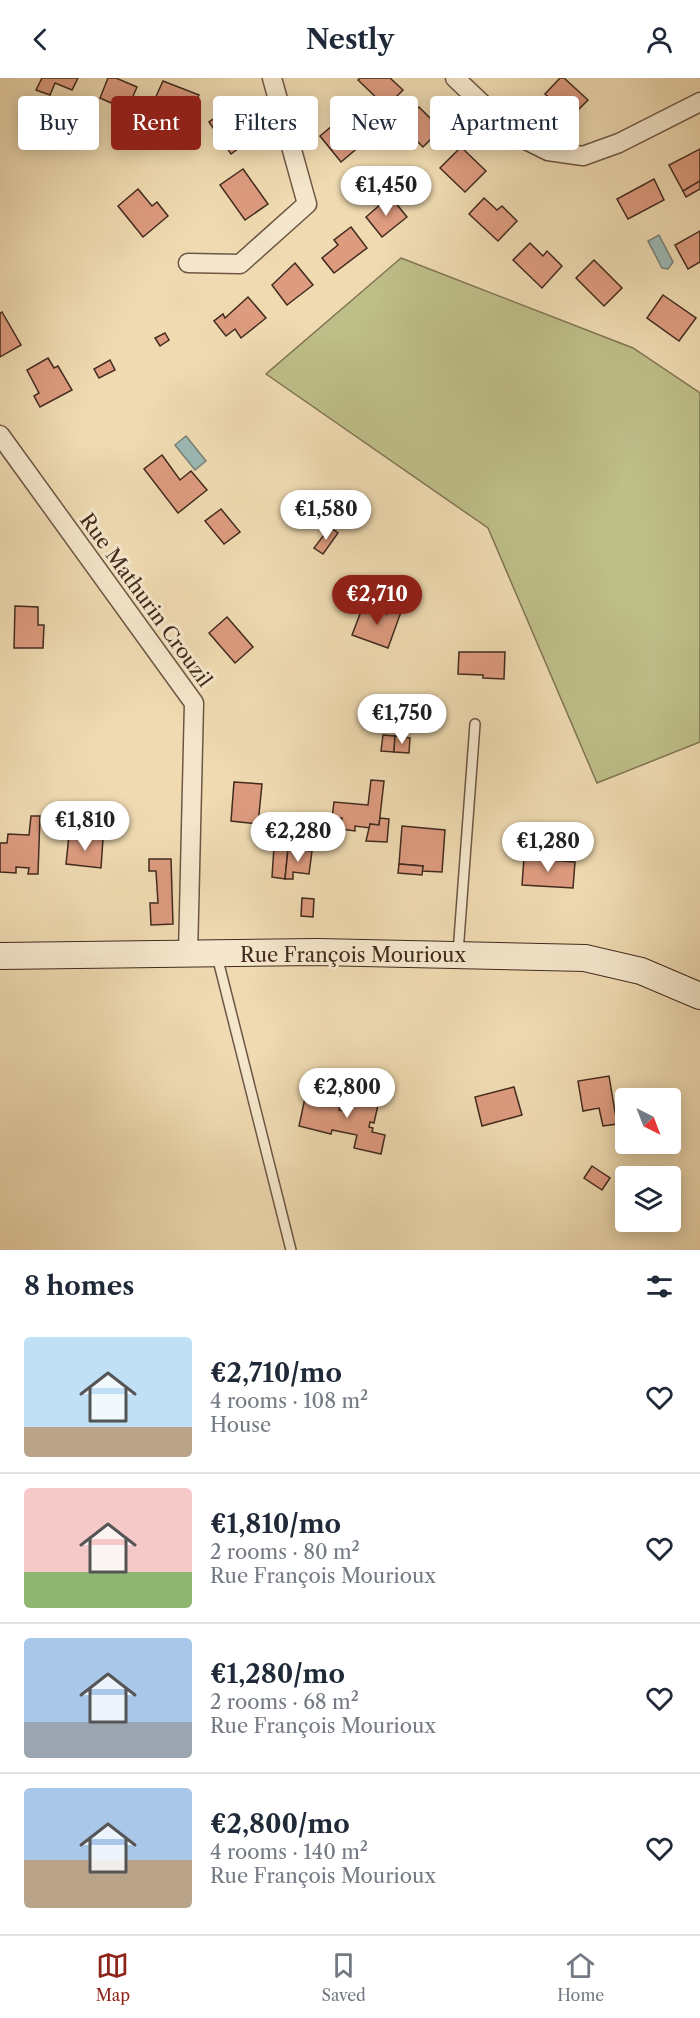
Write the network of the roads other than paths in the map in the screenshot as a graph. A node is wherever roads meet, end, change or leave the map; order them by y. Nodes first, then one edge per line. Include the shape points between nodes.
1 (272, 78) edge
2 (454, 78) edge
3 (700, 102) edge
4 (188, 263) dead end
5 (0, 435) edge
6 (475, 724) dead end
7 (188, 954) junction
8 (217, 954) junction
9 (0, 956) edge
10 (458, 956) junction
11 (700, 996) edge
12 (291, 1250) edge

1 - 4 street via 307,204 240,264
2 - 3 street via 514,134 548,151 583,156 620,143
5 - 7 street, Rue Mathurin Crouzil via 194,703
6 - 10 lane
7 - 8 street, Rue François Mourioux
7 - 9 street, Rue François Mourioux
8 - 10 street, Rue François Mourioux
8 - 12 lane
10 - 11 street, Rue François Mourioux via 585,958 641,971

